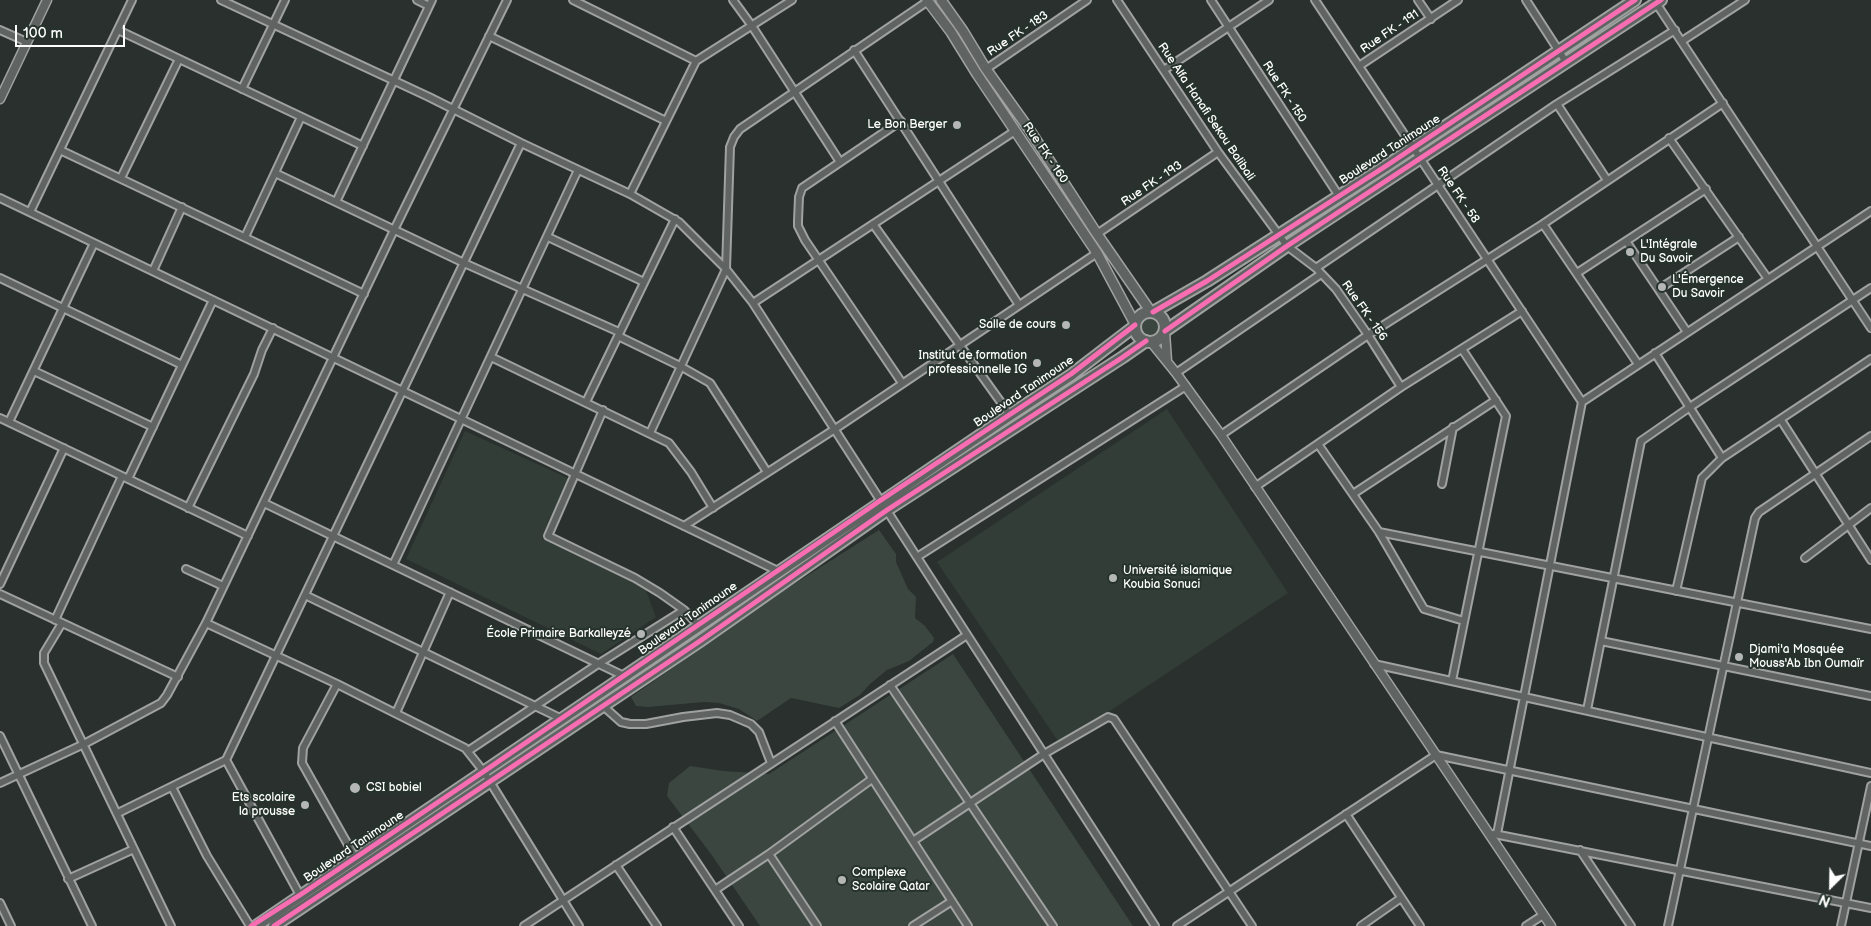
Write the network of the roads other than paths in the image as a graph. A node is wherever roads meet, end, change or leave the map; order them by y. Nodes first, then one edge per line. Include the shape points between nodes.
1 (47, 0) edge
2 (132, 0) edge
3 (221, 0) edge
4 (285, 0) edge
5 (417, 0) edge
6 (507, 0) edge
7 (573, 0) edge
8 (733, 0) edge
9 (792, 0) edge
10 (927, 0) edge
11 (941, 0) edge
12 (1087, 0) edge
13 (1118, 0) edge
14 (1211, 0) edge
15 (1269, 0) edge
16 (1315, 0) edge
17 (1418, 0) edge
18 (1458, 0) edge
19 (1526, 0) edge
20 (1635, 0) edge
21 (1744, 0) edge
22 (1659, 2) edge
23 (430, 3) edge
24 (588, 3) edge
25 (1430, 19) junction
26 (274, 24) junction
27 (752, 26) junction
28 (1229, 27) junction
29 (0, 30) edge
30 (118, 30) junction
31 (1675, 30) junction
32 (489, 36) junction
33 (1682, 41) junction
34 (27, 42) junction
35 (854, 50) junction
36 (1559, 50) junction
37 (179, 59) junction
38 (696, 60) junction
39 (1566, 62) junction
40 (1359, 66) junction
41 (986, 69) junction
42 (1164, 70) junction
43 (394, 80) junction
44 (242, 89) junction
45 (794, 92) junction
46 (0, 98) edge
47 (1723, 103) junction
48 (1557, 104) junction
49 (454, 110) junction
50 (301, 117) junction
51 (666, 121) junction
52 (901, 121) junction
53 (1015, 131) junction
54 (1669, 138) junction
55 (521, 143) junction
56 (363, 146) junction
57 (1413, 148) junction
58 (60, 150) junction
59 (1218, 152) junction
60 (1420, 158) junction
61 (840, 162) junction
62 (578, 170) junction
63 (275, 173) junction
64 (122, 178) junction
65 (1607, 180) junction
66 (939, 181) junction
67 (1438, 186) junction
68 (1706, 189) junction
69 (630, 194) junction
70 (1339, 196) junction
71 (0, 198) edge
72 (336, 202) junction
73 (182, 207) junction
74 (1871, 211) edge
75 (30, 212) junction
76 (675, 219) junction
77 (873, 224) junction
78 (1543, 224) junction
79 (394, 230) junction
80 (1097, 234) junction
81 (1279, 235) junction
82 (1739, 236) junction
83 (245, 237) junction
84 (548, 237) junction
85 (1626, 241) junction
86 (94, 243) junction
87 (1287, 246) junction
88 (1817, 246) junction
89 (1096, 253) junction
90 (1487, 259) junction
91 (819, 260) junction
92 (464, 263) junction
93 (1316, 268) junction
94 (726, 269) junction
95 (153, 271) junction
96 (1577, 273) junction
97 (1321, 274) junction
98 (0, 278) edge
99 (1768, 279) junction
100 (644, 282) junction
101 (1871, 288) edge
102 (1659, 289) junction
103 (523, 290) junction
104 (364, 294) junction
105 (213, 300) junction
106 (1853, 300) junction
107 (753, 303) junction
108 (1019, 305) junction
109 (64, 308) junction
110 (1522, 311) junction
111 (1152, 312) junction
112 (1135, 325) junction
113 (272, 328) junction
114 (1871, 328) edge
115 (1165, 332) junction
116 (1687, 332) junction
117 (619, 334) junction
118 (1368, 335) junction
119 (1148, 342) junction
120 (960, 345) junction
121 (1462, 349) junction
122 (1655, 353) junction
123 (492, 357) junction
124 (333, 358) junction
125 (1871, 360) edge
126 (1167, 361) junction
127 (1638, 364) junction
128 (182, 365) junction
129 (680, 366) junction
130 (34, 371) junction
131 (1176, 373) junction
132 (902, 383) junction
133 (1186, 386) junction
134 (1401, 387) junction
135 (403, 391) junction
136 (1496, 400) junction
137 (586, 402) junction
138 (1582, 402) junction
139 (1690, 407) junction
140 (603, 410) junction
141 (1010, 414) junction
142 (462, 419) junction
143 (1781, 420) junction
144 (3, 421) edge
145 (153, 427) junction
146 (1453, 427) junction
147 (834, 429) junction
148 (650, 433) junction
149 (1221, 435) junction
150 (1871, 436) edge
151 (1318, 444) junction
152 (64, 448) junction
153 (1722, 458) junction
154 (767, 472) junction
155 (574, 473) junction
156 (1816, 473) junction
157 (125, 477) junction
158 (1442, 484) dead end
159 (1255, 487) junction
160 (1353, 494) junction
161 (264, 503) junction
162 (884, 506) junction
163 (188, 508) junction
164 (713, 508) junction
165 (1871, 508) edge
166 (1849, 525) junction
167 (684, 526) junction
168 (1379, 532) junction
169 (248, 536) junction
170 (334, 537) junction
171 (1478, 552) junction
172 (917, 557) junction
173 (1806, 558) dead end
174 (1871, 560) edge
175 (393, 565) junction
176 (1550, 566) junction
177 (186, 569) dead end
178 (778, 571) junction
179 (1614, 579) junction
180 (0, 584) edge
181 (223, 586) junction
182 (1676, 591) junction
183 (450, 592) junction
184 (0, 594) edge
185 (305, 595) junction
186 (1737, 603) junction
187 (684, 610) junction
188 (59, 621) junction
189 (1464, 621) junction
190 (206, 623) junction
191 (699, 626) junction
192 (1871, 630) edge
193 (967, 635) junction
194 (1601, 641) junction
195 (423, 652) junction
196 (276, 655) junction
197 (598, 664) junction
198 (1374, 664) junction
199 (1724, 666) junction
200 (624, 676) junction
201 (178, 677) junction
202 (1452, 681) junction
203 (337, 684) junction
204 (890, 685) junction
205 (1524, 696) junction
206 (1871, 696) edge
207 (602, 705) junction
208 (536, 707) junction
209 (1587, 710) junction
210 (396, 712) junction
211 (562, 718) junction
212 (835, 721) junction
213 (0, 736) edge
214 (1707, 737) junction
215 (84, 744) junction
216 (468, 751) junction
217 (1044, 754) junction
218 (1436, 755) junction
219 (226, 760) junction
220 (771, 763) junction
221 (1509, 771) junction
222 (484, 772) junction
223 (1871, 773) edge
224 (18, 775) junction
225 (872, 779) junction
226 (490, 782) junction
227 (0, 784) edge
228 (1871, 786) edge
229 (172, 787) junction
230 (970, 803) junction
231 (1693, 809) junction
232 (118, 813) junction
233 (1346, 814) junction
234 (673, 827) junction
235 (1488, 832) junction
236 (1497, 834) junction
237 (913, 841) junction
238 (1858, 843) junction
239 (1871, 846) edge
240 (134, 849) junction
241 (1580, 850) junction
242 (769, 854) junction
243 (356, 859) junction
244 (616, 865) junction
245 (1680, 870) junction
246 (68, 879) junction
247 (715, 890) junction
248 (1229, 891) junction
249 (301, 897) junction
250 (1401, 898) junction
251 (562, 900) junction
252 (952, 901) junction
253 (0, 903) edge
254 (1845, 903) junction
255 (1871, 908) edge
256 (1543, 915) junction
257 (11, 926) edge
258 (92, 926) edge
259 (171, 926) edge
260 (250, 926) edge
261 (256, 926) edge
262 (274, 926) edge
263 (524, 926) edge
264 (579, 926) edge
265 (657, 926) edge
266 (738, 926) edge
267 (817, 926) edge
268 (913, 926) edge
269 (968, 926) edge
270 (1053, 926) edge
271 (1155, 926) edge
272 (1177, 926) edge
273 (1252, 926) edge
274 (1361, 926) edge
275 (1420, 926) edge
276 (1526, 926) edge
277 (1551, 926) edge
278 (1631, 926) edge
279 (1668, 926) edge
280 (1841, 926) edge

1 - 34 street
2 - 30 street
3 - 26 street
4 - 26 street
5 - 23 street
6 - 32 street
7 - 24 street
8 - 27 street
9 - 27 street
10 - 35 street
10 - 53 main road, Rue FK - 160
11 - 41 main road, Rue FK - 160
12 - 41 street, Rue FK - 183
13 - 42 street, Rue Alfa Hanafi Sekou Balibali
14 - 28 street, Rue FK - 150
15 - 28 street
16 - 40 street, Rue FK - 58
17 - 25 street
18 - 25 street, Rue FK - 191
19 - 36 street
20 - 36 main road, Boulevard Tanimoune
21 - 33 street
22 - 31 street
22 - 39 main road, Boulevard Tanimoune
23 - 43 street
24 - 38 street
25 - 40 street, Rue FK - 191
26 - 43 street
26 - 44 street
27 - 38 street
27 - 45 street
28 - 42 street
28 - 70 street, Rue FK - 150
29 - 34 street
30 - 37 street
30 - 58 street
31 - 33 street
31 - 48 street
32 - 49 street
32 - 51 street
33 - 47 street
34 - 46 street
35 - 45 street
35 - 52 street
36 - 39 street
36 - 57 main road, Boulevard Tanimoune
37 - 44 street
37 - 64 street
38 - 51 street
39 - 60 main road, Boulevard Tanimoune
40 - 57 street, Rue FK - 58
41 - 80 main road, Rue FK - 160
42 - 59 street, Rue Alfa Hanafi Sekou Balibali
43 - 49 street
43 - 56 street
44 - 50 street
45 - 61 street
45 - 94 street via 740,129 730,147
47 - 54 street
47 - 88 street
48 - 65 street
48 - 67 street
49 - 55 street
49 - 79 street
50 - 56 street
50 - 63 street
51 - 69 street
52 - 61 street
52 - 66 street
53 - 66 street
53 - 89 main road, Rue FK - 160
54 - 65 street
54 - 68 street
55 - 62 street
55 - 92 street
56 - 72 street
57 - 60 street, Rue FK - 58
57 - 70 main road, Boulevard Tanimoune
58 - 64 street
58 - 75 street
59 - 80 street, Rue FK - 193
59 - 81 street, Rue Alfa Hanafi Sekou Balibali
60 - 67 street, Rue FK - 58
60 - 87 main road, Boulevard Tanimoune
61 - 91 street via 802,188 799,197 798,226
62 - 69 street
62 - 84 street
63 - 72 street
63 - 83 street
64 - 73 street
65 - 78 street
66 - 77 street
66 - 108 street
67 - 90 street, Rue FK - 58
67 - 93 street
68 - 82 street
68 - 85 street
69 - 76 street
70 - 81 main road, Boulevard Tanimoune
71 - 75 street
72 - 79 street
73 - 83 street
73 - 95 street
74 - 88 street
75 - 86 street
76 - 94 street
76 - 100 street
77 - 91 street
77 - 120 street
78 - 90 street
78 - 96 street
79 - 92 street
79 - 104 street
80 - 111 main road, Rue FK - 160
81 - 87 street, Rue FK - 156
81 - 111 main road, Boulevard Tanimoune via 1207,282
82 - 99 street
82 - 102 street
83 - 104 street
84 - 100 street
84 - 103 street
85 - 96 street
85 - 102 street
86 - 95 street
86 - 109 street
87 - 93 street, Rue FK - 156
87 - 115 main road, Boulevard Tanimoune
88 - 99 street
88 - 106 street
89 - 108 street
89 - 112 main road, Rue FK - 160
90 - 110 street, Rue FK - 58
90 - 118 street
91 - 107 street
91 - 132 street
92 - 103 street
92 - 135 street
93 - 97 street, Rue FK - 156
94 - 107 street
94 - 129 street
95 - 105 street
96 - 127 street
97 - 118 street, Rue FK - 156 via 1336,289
97 - 131 street
98 - 109 street
99 - 116 street
100 - 117 street
101 - 106 street
102 - 116 street
103 - 117 street
103 - 123 street
104 - 124 street
105 - 113 street
105 - 128 street
106 - 114 street
106 - 139 street
107 - 147 street
108 - 120 street
109 - 128 street
109 - 130 street
110 - 121 street
110 - 138 street, Rue FK - 58
111 - 112 main road via 1141,315
111 - 115 main road via 1164,321
112 - 119 main road via 1137,334
112 - 141 main road, Boulevard Tanimoune via 1071,375
113 - 124 street
113 - 163 street via 254,374
115 - 119 main road via 1160,339
115 - 126 street
116 - 122 street
117 - 129 street
117 - 137 street
118 - 134 street, Rue FK - 156
118 - 149 street
119 - 126 street
119 - 162 main road, Boulevard Tanimoune
120 - 132 street
120 - 141 street
121 - 134 street
121 - 136 street
122 - 127 street
122 - 139 street
123 - 137 street
123 - 142 street
124 - 135 street
124 - 161 street
125 - 143 street
126 - 131 street
127 - 138 street
128 - 145 street
129 - 148 street
129 - 154 street via 710,383
130 - 144 street
130 - 145 street
131 - 133 street
132 - 147 street
133 - 149 street
133 - 172 street
134 - 151 street
135 - 142 street
135 - 170 street
136 - 146 street
136 - 171 street via 1506,416
137 - 140 street
138 - 176 street
139 - 153 street
139 - 179 street via 1641,443
140 - 148 street
140 - 155 street
141 - 162 main road, Boulevard Tanimoune
142 - 155 street
142 - 175 street
143 - 153 street
143 - 156 street
144 - 152 street
145 - 157 street
146 - 158 street
146 - 160 street
147 - 154 street
147 - 162 street
148 - 164 street via 669,443
149 - 159 street
150 - 156 street
151 - 159 street
151 - 160 street
152 - 157 street
152 - 180 street
153 - 182 street via 1700,481
154 - 164 street
155 - 167 street
155 - 187 street via 548,536 635,578
156 - 166 street
156 - 186 street via 1756,515
157 - 163 street
157 - 188 street
159 - 198 street
160 - 168 street
161 - 169 street
161 - 170 street
162 - 172 street
162 - 178 main road, Boulevard Tanimoune
162 - 207 main road, Boulevard Tanimoune via 693,645
163 - 169 street
164 - 167 street
165 - 166 street
166 - 173 street
166 - 174 street
167 - 178 street
168 - 171 street
168 - 189 street via 1424,609
169 - 181 street
170 - 175 street
170 - 185 street
171 - 176 street
171 - 189 street
172 - 193 street
175 - 183 street
176 - 179 street
176 - 205 street
177 - 181 street
178 - 191 main road, Boulevard Tanimoune
179 - 182 street
179 - 194 street
181 - 190 street
182 - 186 street
183 - 195 street
183 - 197 street
184 - 188 street
185 - 195 street
185 - 196 street
186 - 192 street
186 - 199 street
187 - 191 street
187 - 197 street
188 - 201 street
188 - 215 street via 43,658
189 - 202 street
190 - 196 street
190 - 201 street
191 - 200 main road, Boulevard Tanimoune
193 - 204 street
193 - 217 street
194 - 199 street
194 - 209 street
195 - 208 street
195 - 210 street
196 - 203 street
196 - 219 street
197 - 200 street
197 - 208 street
198 - 202 street
198 - 218 street
199 - 206 street
199 - 214 street
200 - 211 main road, Boulevard Tanimoune
201 - 215 street via 161,702
202 - 205 street
203 - 210 street
203 - 243 street via 303,748 302,763
204 - 212 street
204 - 230 street
205 - 209 street
205 - 221 street
207 - 220 street via 621,722 630,724 717,713 730,715 751,724 759,732
207 - 226 main road, Boulevard Tanimoune
208 - 211 street
208 - 216 street
209 - 214 street
210 - 216 street
211 - 222 main road, Boulevard Tanimoune
212 - 220 street
212 - 225 street
213 - 224 street
214 - 223 street
214 - 231 street
215 - 224 street
215 - 232 street
216 - 222 street
217 - 230 street
217 - 248 street via 1108,717 1114,719
217 - 271 street
218 - 221 street
218 - 233 street
218 - 235 street
219 - 229 street
219 - 249 street
220 - 234 street
221 - 231 street
221 - 236 street
222 - 226 street
222 - 243 main road, Boulevard Tanimoune
224 - 227 street
224 - 246 street
225 - 237 street
225 - 242 street
226 - 251 street
226 - 262 main road, Boulevard Tanimoune
228 - 238 street
229 - 232 street
229 - 260 street via 207,856
230 - 237 street
230 - 270 street
231 - 238 street
231 - 245 street
232 - 240 street
233 - 248 street
233 - 250 street
234 - 244 street
234 - 247 street
235 - 236 street
235 - 256 street
236 - 241 street
237 - 252 street
238 - 239 street
238 - 254 street
240 - 246 street
240 - 259 street
241 - 245 street
241 - 278 street
242 - 247 street
242 - 267 street
243 - 249 main road, Boulevard Tanimoune
244 - 251 street
244 - 265 street
245 - 254 street
245 - 279 street
246 - 258 street
247 - 266 street
248 - 272 street
248 - 273 street
249 - 261 main road, Boulevard Tanimoune
250 - 274 street
250 - 275 street
251 - 263 street
251 - 264 street
252 - 268 street
252 - 269 street
253 - 257 street
254 - 255 street
254 - 280 street
256 - 276 street
256 - 277 street

